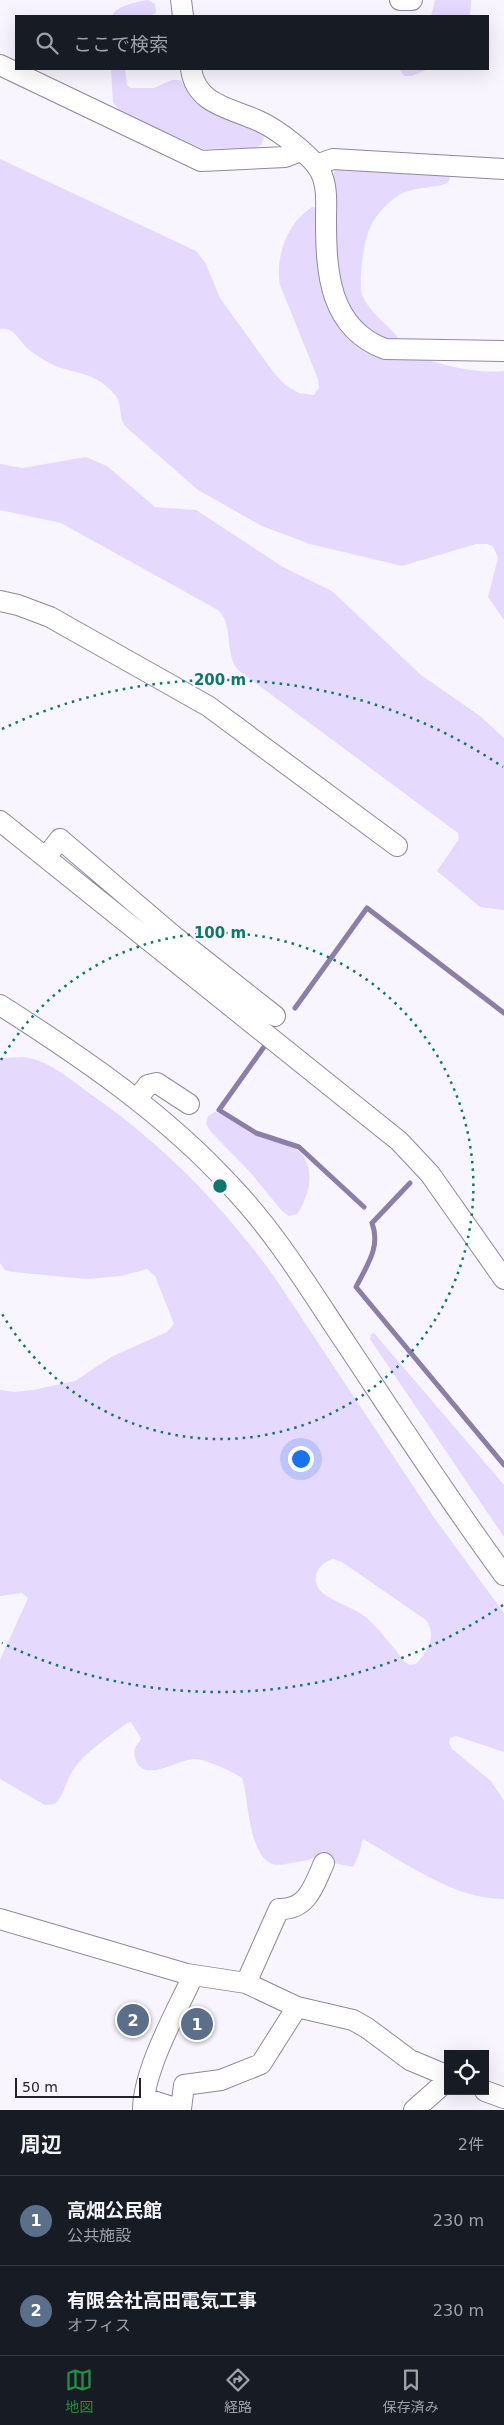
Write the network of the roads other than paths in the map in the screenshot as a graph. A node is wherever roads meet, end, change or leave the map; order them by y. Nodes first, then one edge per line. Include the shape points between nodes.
1 (400, 0) edge
2 (412, 0) edge
3 (0, 65) edge
4 (191, 70) edge
5 (300, 151) junction
6 (316, 165) junction
7 (504, 169) edge
8 (504, 351) edge
9 (0, 602) edge
10 (0, 821) edge
11 (397, 846) dead end
12 (51, 851) junction
13 (0, 1005) edge
14 (275, 1016) dead end
15 (137, 1099) junction
16 (189, 1104) dead end
17 (504, 1279) edge
18 (504, 1575) edge
19 (324, 1863) dead end
20 (0, 1919) edge
21 (194, 1976) junction
22 (246, 1983) junction
23 (297, 2007) junction
24 (444, 2075) edge
25 (444, 2081) edge
26 (489, 2092) edge
27 (504, 2098) edge
28 (144, 2104) edge
29 (181, 2109) edge
30 (414, 2110) edge

1 - 2 street
3 - 5 street via 201,161 285,157
4 - 5 street via 196,88 205,98 266,124
5 - 6 street
6 - 7 street via 333,159
6 - 8 street via 324,183 331,281 345,320 356,333 385,349
9 - 11 street via 50,617 208,706
10 - 12 street
12 - 14 street via 60,840
12 - 17 street via 399,1141 430,1174
13 - 15 street
15 - 16 street via 148,1085 157,1083
15 - 18 street via 200,1153 263,1224
19 - 22 street via 304,1902 288,1910 280,1909
20 - 21 street
21 - 22 street
21 - 28 street via 162,2041
22 - 23 street
23 - 24 street via 360,2024 404,2056
23 - 29 street via 261,2064 221,2080 184,2085
25 - 30 street
26 - 27 street
28 - 29 street

